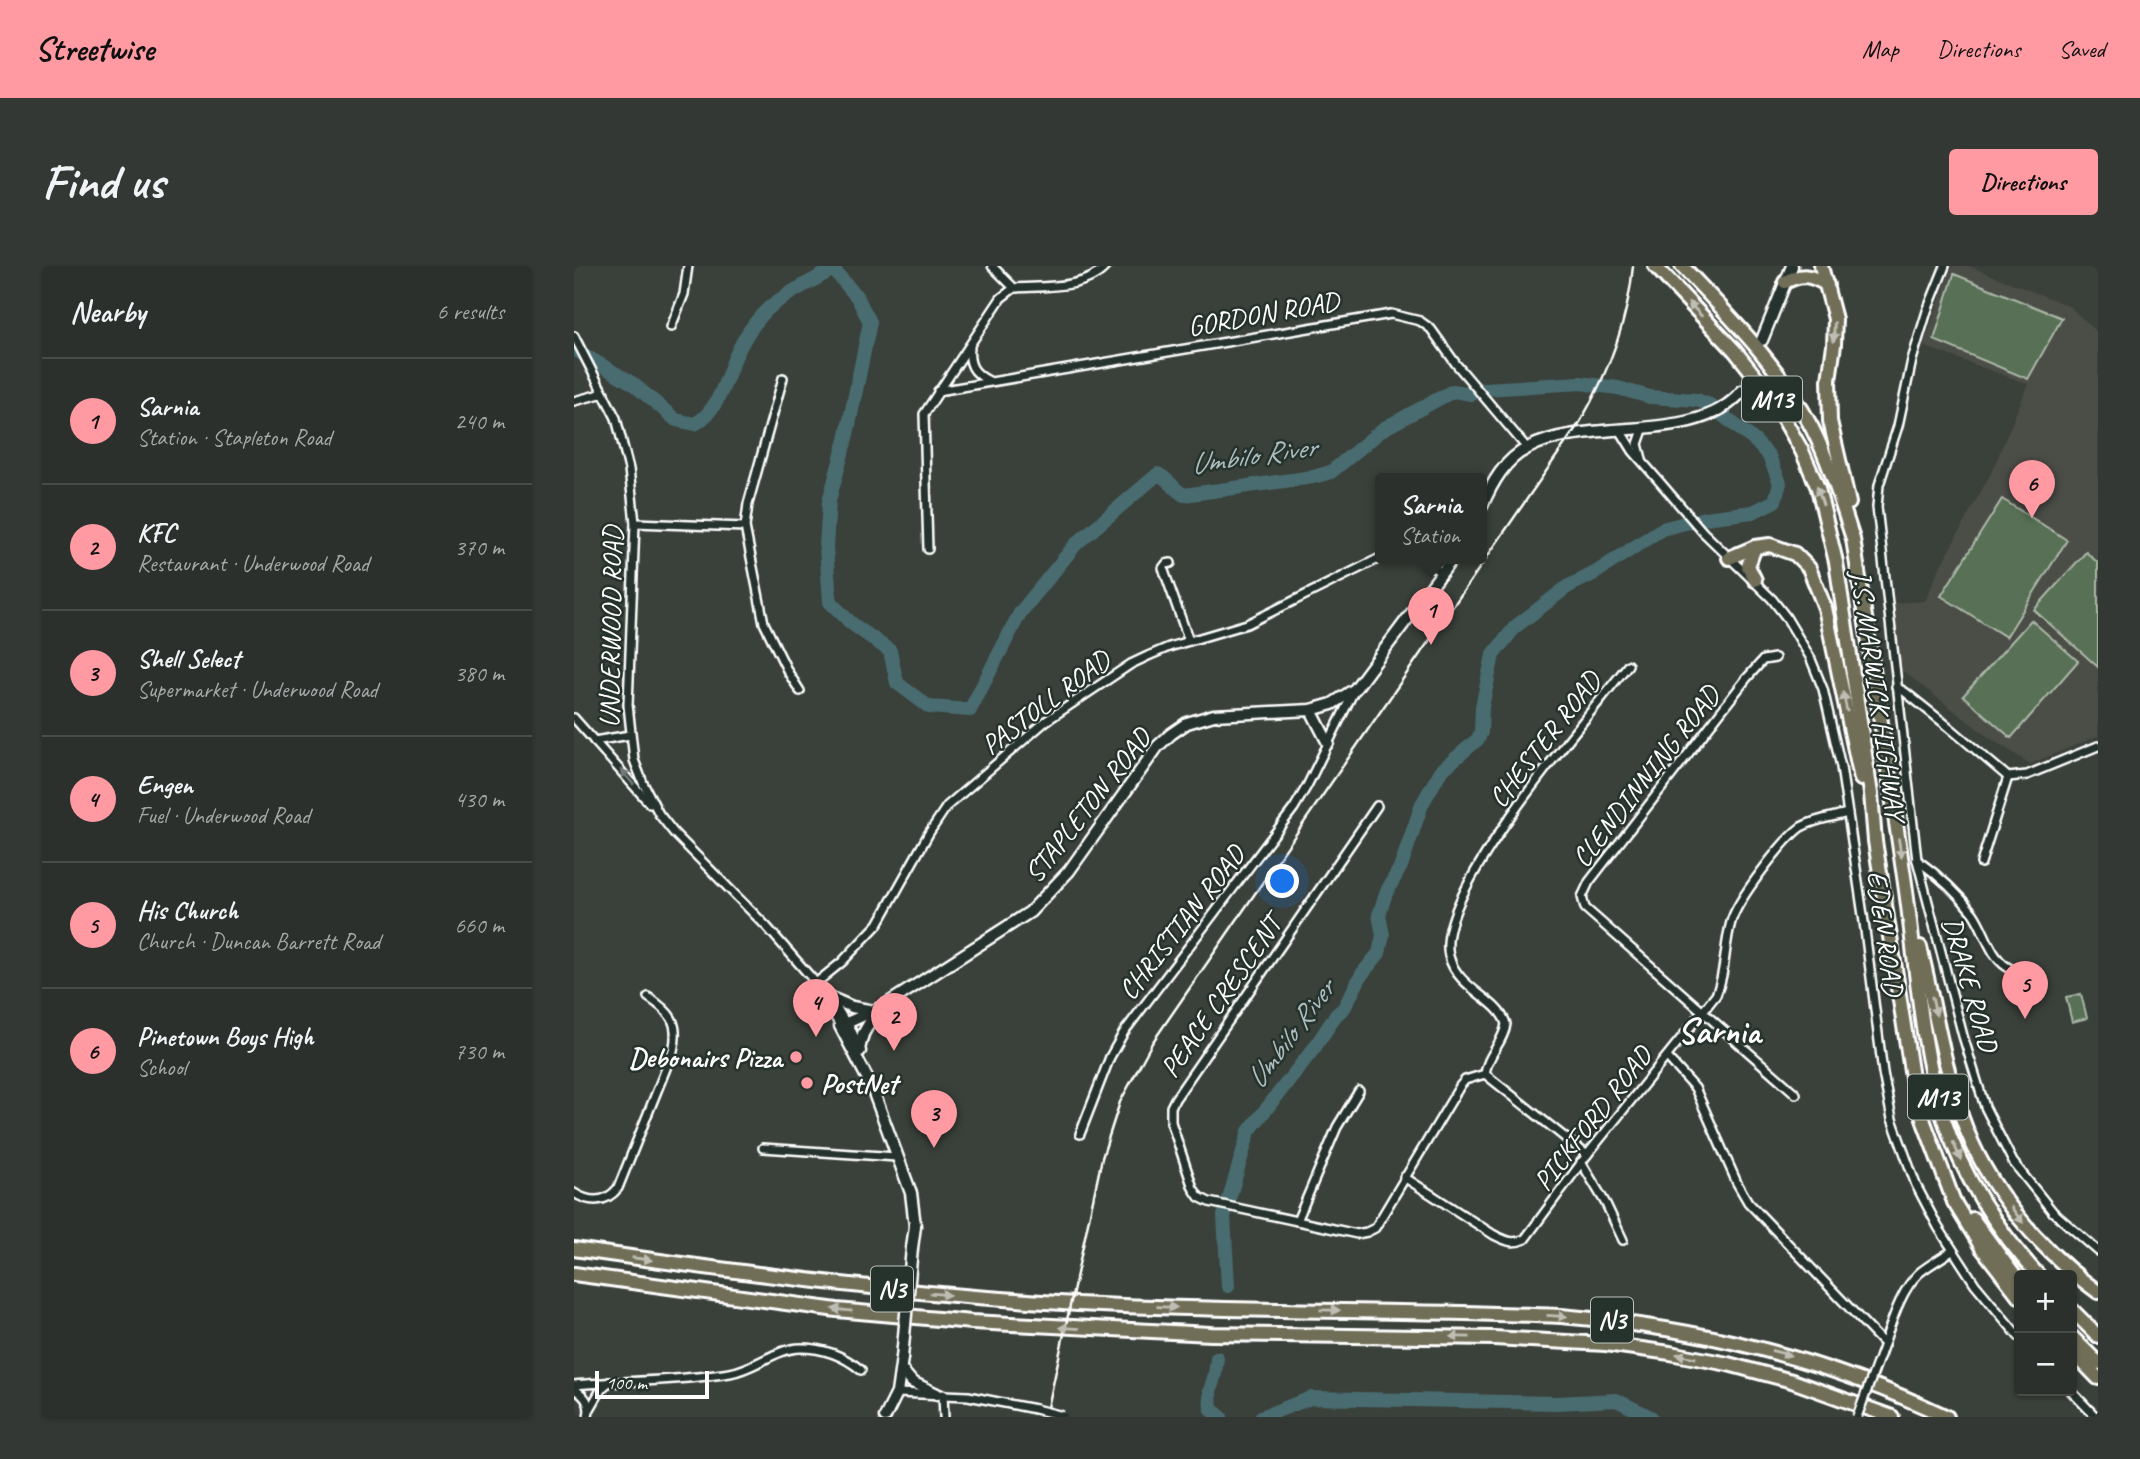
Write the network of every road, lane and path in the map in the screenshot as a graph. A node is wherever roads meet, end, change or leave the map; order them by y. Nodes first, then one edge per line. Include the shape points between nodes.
1 (688, 266) edge
2 (992, 266) edge
3 (1106, 266) edge
4 (1655, 266) edge
5 (1682, 266) edge
6 (1792, 266) edge
7 (1821, 266) edge
8 (1945, 266) edge
9 (1785, 282) junction
10 (1827, 285) junction
11 (1014, 288) junction
12 (671, 327) dead end
13 (574, 336) edge
14 (1762, 340) tunnel mouth
15 (971, 343) junction
16 (783, 378) dead end
17 (989, 381) junction
18 (938, 391) junction
19 (1742, 391) tunnel mouth
20 (604, 393) junction
21 (574, 401) edge
22 (1645, 426) junction
23 (1620, 430) junction
24 (1527, 448) junction
25 (1643, 463) junction
26 (1487, 496) edge
27 (635, 523) junction
28 (745, 527) junction
29 (1853, 539) junction
30 (1755, 547) junction
31 (928, 549) dead end
32 (1729, 558) junction
33 (1375, 560) edge
34 (1171, 563) dead end
35 (1428, 564) edge
36 (1448, 564) edge
37 (1441, 573) junction
38 (1755, 580) junction
39 (1189, 641) junction
40 (1775, 657) dead end
41 (1628, 665) dead end
42 (1896, 687) junction
43 (1354, 689) junction
44 (800, 691) dead end
45 (1311, 710) junction
46 (574, 718) edge
47 (630, 735) junction
48 (594, 741) junction
49 (1328, 743) junction
50 (2098, 746) edge
51 (2008, 777) junction
52 (1377, 806) dead end
53 (1848, 813) junction
54 (659, 814) junction
55 (1875, 841) junction
56 (1917, 860) junction
57 (1981, 863) dead end
58 (1907, 892) junction
59 (2040, 978) dead end
60 (818, 986) junction
61 (648, 997) dead end
62 (831, 998) junction
63 (877, 1011) junction
64 (1704, 1012) junction
65 (846, 1029) junction
66 (859, 1049) junction
67 (1667, 1057) junction
68 (1485, 1074) junction
69 (873, 1089) junction
70 (1359, 1091) dead end
71 (1796, 1094) dead end
72 (1080, 1134) dead end
73 (763, 1147) dead end
74 (1587, 1155) junction
75 (897, 1157) junction
76 (1581, 1162) junction
77 (1404, 1177) junction
78 (1947, 1180) junction
79 (574, 1193) edge
80 (1297, 1221) junction
81 (1623, 1240) dead end
82 (574, 1249) edge
83 (1952, 1251) junction
84 (2098, 1251) edge
85 (2034, 1270) edge
86 (574, 1273) edge
87 (2014, 1275) edge
88 (2014, 1289) edge
89 (2098, 1292) edge
90 (2077, 1315) edge
91 (2016, 1333) edge
92 (2098, 1336) edge
93 (2077, 1341) edge
94 (1884, 1344) junction
95 (2077, 1356) edge
96 (2098, 1363) edge
97 (901, 1364) junction
98 (861, 1370) dead end
99 (2098, 1378) edge
100 (609, 1382) junction
101 (574, 1387) edge
102 (897, 1393) junction
103 (940, 1394) junction
104 (2076, 1396) edge
105 (589, 1413) edge
106 (1066, 1416) edge
107 (885, 1417) edge
108 (944, 1417) edge
109 (1857, 1417) edge
110 (1892, 1417) edge
111 (1947, 1417) edge
112 (2096, 1417) edge

1 - 12 street via 684,294
2 - 11 street
3 - 11 street via 1085,281
55 -> 4 highway, J.S. MARWICK HIGHWAY / M13 via 1836,562 1818,488 1790,427 1763,385
5 - 29 highway, J.S. MARWICK HIGHWAY / M13 via 1764,355 1800,407 1826,459
6 - 9 main road
7 - 10 highway
8 - 42 street, DRAKE ROAD via 1912,360 1877,496
9 - 10 highway via 1807,275
9 - 14 main road
10 -> 29 highway via 1835,319 1830,421
11 - 15 street via 1001,298
13 - 20 street, UNDERWOOD ROAD
15 - 17 street via 971,366
15 - 18 street
16 - 28 street
17 - 18 street, GORDON ROAD
17 - 24 street, GORDON ROAD via 1391,314 1420,321 1431,329
18 - 31 street via 923,421
19 - 22 main road via 1727,407 1708,416
20 - 21 street
20 - 27 street, UNDERWOOD ROAD via 623,441
22 - 23 main road
22 - 25 street via 1638,444
23 - 24 main road via 1566,436
23 - 25 street, EDEN ROAD
24 - 26 main road via 1495,479
25 - 32 street, EDEN ROAD
27 - 28 street
27 - 47 street, UNDERWOOD ROAD
28 - 44 street via 764,622
29 -> 58 highway, J.S. MARWICK HIGHWAY / M13
30 - 32 highway
30 - 38 highway via 1748,566
55 -> 30 highway via 1817,584 1795,554 1770,545
32 - 38 street, EDEN ROAD
33 - 39 street, PASTOLL ROAD via 1253,621
34 - 39 street via 1163,568
35 - 37 street
36 - 37 main road, STAPLETON ROAD
37 - 43 main road, STAPLETON ROAD
38 - 53 street, EDEN ROAD via 1786,617 1817,673 1830,715
39 - 60 street, PASTOLL ROAD via 1131,664 1062,710 947,806 874,930
40 - 64 street, CLENDINNING ROAD via 1763,660 1746,679 1582,897 1585,908
41 - 68 street, CHESTER ROAD via 1494,838 1454,916 1447,945 1457,974 1504,1018 1506,1029 1490,1055
42 - 51 street
42 - 56 street, DRAKE ROAD
43 - 45 main road, STAPLETON ROAD via 1332,704
43 - 49 street, CHRISTIAN ROAD
45 - 49 main road
45 - 63 main road, STAPLETON ROAD via 1214,715 1181,727 1158,746 1069,871 1030,912
46 - 48 street
47 - 48 street
47 - 54 street, UNDERWOOD ROAD via 634,760
54 -> 48 street
49 - 72 street, CHRISTIAN ROAD via 1294,808 1124,1032
50 - 51 street via 2027,775
51 - 57 street
52 - 80 street, PEACE CRESCENT via 1171,1107 1171,1122 1199,1197
53 - 64 street, PICKFORD ROAD via 1809,823 1793,834 1741,899 1731,919 1718,990
53 - 83 street, EDEN ROAD via 1892,1119 1916,1185
54 - 60 street, UNDERWOOD ROAD
55 - 78 highway, J.S. MARWICK HIGHWAY / M13 via 1912,1077 1923,1122
56 - 59 street via 1973,913 2004,965
56 - 84 street, DRAKE ROAD via 1985,1107 2031,1185 2053,1212
58 -> 85 highway, M13 via 1923,1026 1944,1118 1983,1200
58 -> 89 highway via 1948,1071 1974,1147 2027,1228
60 - 62 street, UNDERWOOD ROAD
60 - 65 street, UNDERWOOD ROAD
61 - 79 street via 673,1020 673,1051 618,1188 597,1200
62 - 63 main road
62 - 65 street, UNDERWOOD ROAD
63 - 65 main road, STAPLETON ROAD
63 - 66 main road
64 - 67 street, PICKFORD ROAD
64 - 71 street, CLENDINNING ROAD
65 - 66 main road, UNDERWOOD ROAD
65 - 69 main road, UNDERWOOD ROAD
66 - 69 main road, UNDERWOOD ROAD
67 - 74 street, PICKFORD ROAD
67 - 94 street via 1695,1088 1744,1196
68 - 74 street
68 - 77 street via 1460,1086
69 - 75 main road, UNDERWOOD ROAD
70 - 80 street via 1337,1127
73 - 75 street
74 - 76 street, PICKFORD ROAD
75 - 97 main road, UNDERWOOD ROAD, bridge via 914,1206
76 - 77 street, PICKFORD ROAD via 1531,1232 1517,1242 1494,1235
76 - 81 street
77 - 80 street, PEACE CRESCENT via 1375,1228 1367,1232 1357,1234
78 - 87 highway, M13
78 - 88 highway via 1968,1227
82 -> 111 highway, N3 via 881,1289 1064,1303 1561,1315 1621,1321 1733,1340 1798,1358
83 - 91 street, EDEN ROAD
83 - 94 street via 1912,1280
110 -> 86 highway, N3 via 1792,1381 1728,1364 1606,1344 1210,1334 972,1322 837,1310
90 - 92 highway
93 - 96 highway
94 - 109 street, bridge
95 - 99 highway
97 - 102 main road, UNDERWOOD ROAD
97 - 103 main road via 912,1382
98 - 100 street via 825,1350 800,1348 734,1373
100 - 101 street
100 - 105 street
101 - 105 street via 589,1403
102 - 103 street
102 - 107 main road, UNDERWOOD ROAD
103 - 106 street, bridge
103 - 108 street
104 - 112 street

